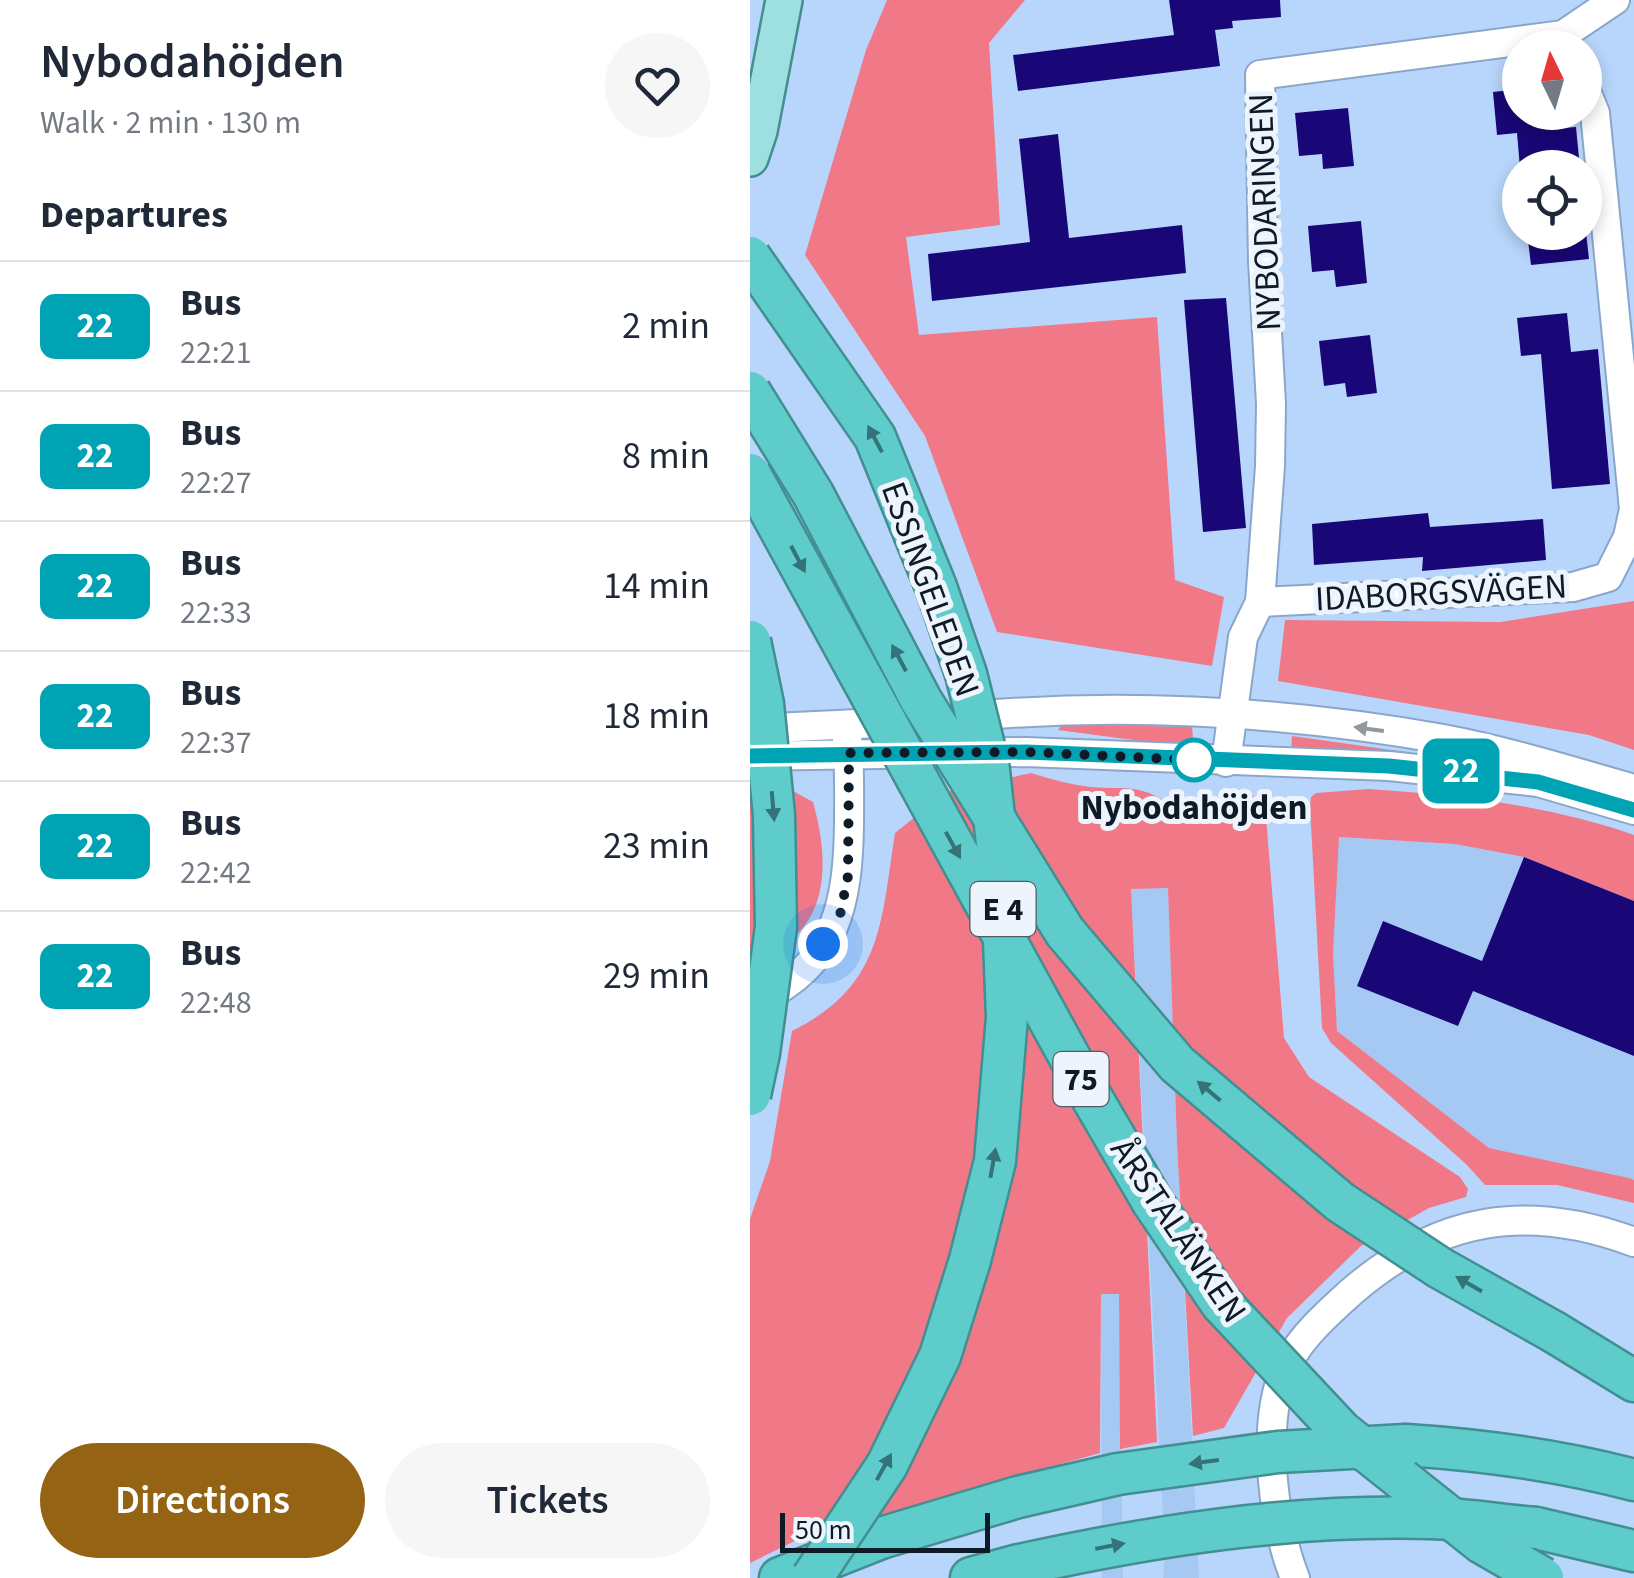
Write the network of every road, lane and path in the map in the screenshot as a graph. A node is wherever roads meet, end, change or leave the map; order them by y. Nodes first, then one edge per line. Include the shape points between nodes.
1 (770, 0) edge
2 (784, 0) edge
3 (1616, 0) edge
4 (1579, 30) edge
5 (1502, 48) edge
6 (750, 63) edge
7 (1597, 130) edge
8 (750, 158) edge
9 (750, 257) edge
10 (750, 392) edge
11 (750, 474) edge
12 (1634, 509) edge
13 (1260, 602) junction
14 (750, 641) edge
15 (1231, 712) junction
16 (750, 729) edge
17 (848, 740) junction
18 (750, 756) edge
19 (1226, 762) junction
20 (1634, 789) edge
21 (1634, 810) edge
22 (750, 1003) edge
23 (750, 1094) edge
24 (1634, 1242) edge
25 (1634, 1381) edge
26 (1634, 1480) edge
27 (1634, 1551) edge
28 (780, 1578) edge
29 (812, 1578) edge
30 (971, 1578) edge
31 (1294, 1578) edge
32 (1543, 1578) edge

1 - 6 main road
2 - 8 main road
3 - 4 street, NYBODARINGEN
5 - 13 street, NYBODARINGEN via 1260,75 1271,404
7 - 12 street, IDABORGSVÄGEN
29 -> 9 highway, ESSINGELEDEN / E 4, bridge via 894,1450 940,1356 970,1260 994,1161 1007,1018 1002,889 988,762 936,587 875,436
25 -> 10 highway, 75, bridge via 1340,1202 1177,1064 1054,916 921,700 813,494
11 -> 32 highway, ÅRSTALÄNKEN / 75, bridge via 1092,1098 1221,1302 1341,1431 1482,1543
12 - 13 street, IDABORGSVÄGEN via 1608,576 1573,587
13 - 15 street, NYBODARINGEN via 1243,637
14 -> 23 highway, bridge via 774,815 776,927
15 - 17 street via 1023,711
15 - 19 street, NYBODARINGEN
20 -> 15 street via 1446,740
16 - 17 street
17 - 18 street
17 - 19 street
17 - 22 street via 848,876 840,915 807,968
19 - 21 street via 1454,770 1538,782
24 - 31 street via 1537,1219 1484,1223 1433,1237 1380,1267 1326,1314 1289,1362 1273,1418 1272,1483
26 -> 28 highway, bridge via 1490,1450 1406,1444 1278,1452 1118,1474 1018,1496
30 -> 27 highway, bridge via 1118,1544 1328,1520 1432,1518 1536,1528

